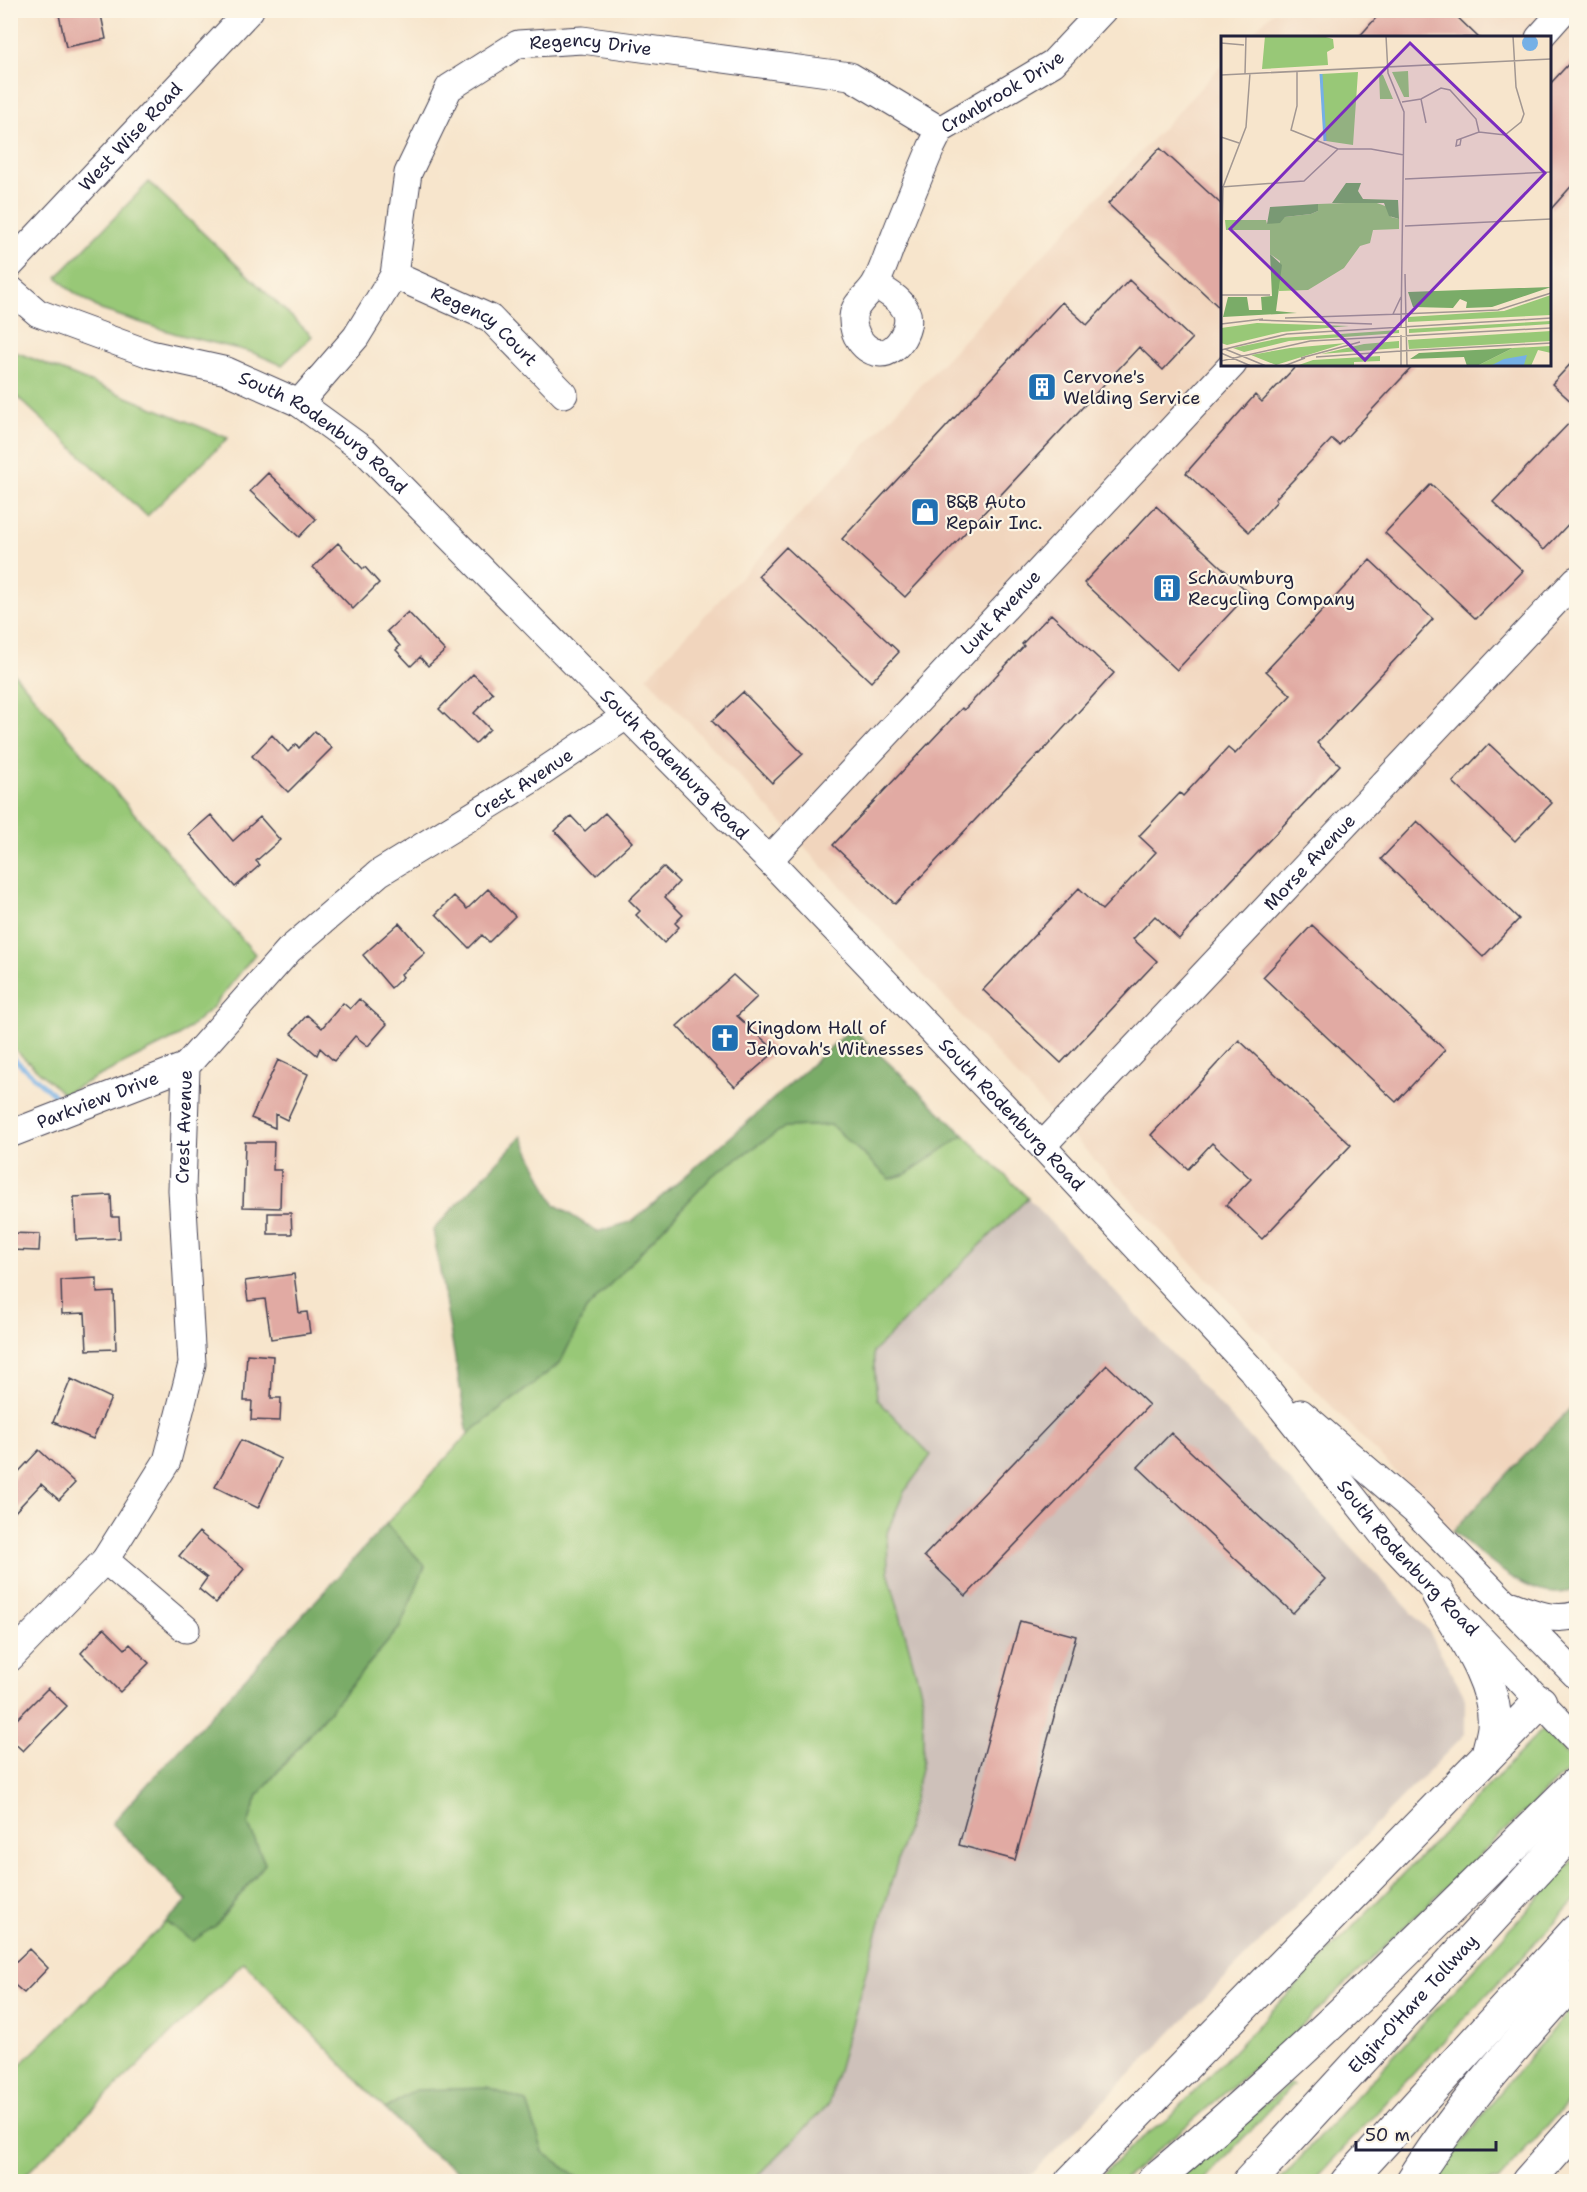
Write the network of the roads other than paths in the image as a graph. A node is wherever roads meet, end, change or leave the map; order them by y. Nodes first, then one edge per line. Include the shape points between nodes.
1 (250, 10) edge
2 (1103, 10) edge
3 (1564, 10) edge
4 (1541, 36) edge
5 (940, 130) junction
6 (10, 265) edge
7 (394, 275) junction
8 (875, 284) dead end
9 (10, 289) edge
10 (1231, 366) edge
11 (564, 394) dead end
12 (299, 403) junction
13 (1576, 580) edge
14 (626, 716) junction
15 (769, 860) junction
16 (186, 1066) junction
17 (10, 1134) edge
18 (1042, 1146) junction
19 (1251, 1369) junction
20 (105, 1560) junction
21 (1438, 1594) junction
22 (1505, 1603) junction
23 (1576, 1615) edge
24 (186, 1629) dead end
25 (10, 1658) edge
26 (1575, 1670) edge
27 (1540, 1701) junction
28 (1576, 1739) edge
29 (1488, 1754) junction
30 (1569, 1792) edge
31 (1576, 1827) edge
32 (1576, 1931) edge
33 (1576, 1977) edge
34 (1576, 2128) edge
35 (1071, 2181) edge
36 (1152, 2181) edge
37 (1249, 2181) edge
38 (1347, 2181) edge
39 (1412, 2181) edge
40 (1528, 2181) edge

1 - 6 street, West Wise Road
2 - 5 street, Cranbrook Drive via 1053,63
3 - 4 street
5 - 7 street, Regency Drive via 850,76 582,40 518,44 449,88 408,173
5 - 8 street, Cranbrook Drive
7 - 11 street, Regency Court via 490,318
7 - 12 street, Regency Drive via 356,337
9 - 12 street, South Rodenburg Road via 38,313 150,354 226,371
10 - 15 street, Lunt Avenue
12 - 14 street, South Rodenburg Road via 365,451
13 - 18 street, Morse Avenue
14 - 15 street, South Rodenburg Road
14 - 16 street, Crest Avenue via 529,782 379,873 289,950
15 - 18 street, South Rodenburg Road
16 - 17 street, Parkview Drive
16 - 20 street, Crest Avenue via 182,1190 192,1364 167,1461
18 - 19 street, South Rodenburg Road
19 - 21 street, South Rodenburg Road via 1387,1540
19 - 22 street, South Rodenburg Road via 1415,1511
20 - 24 street
20 - 25 street, Crest Avenue
21 - 27 street, South Rodenburg Road
21 - 29 main road via 1481,1666 1494,1725
22 - 23 street via 1543,1616
22 - 26 street, South Rodenburg Road
26 - 27 street
27 - 28 street, South Rodenburg Road
27 - 29 main road
29 - 35 main road
30 - 36 main road via 1310,2045
31 - 37 main road, Elgin-O'Hare Tollway
32 - 38 main road
33 - 39 main road via 1451,2123
34 - 40 main road

